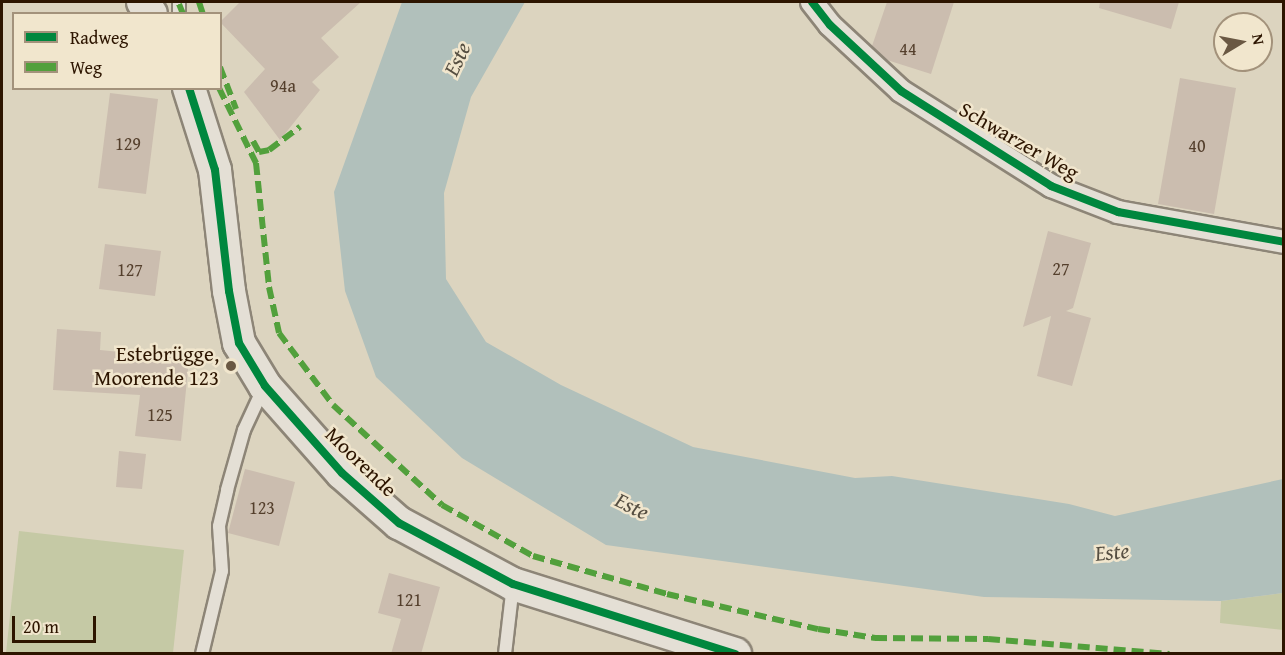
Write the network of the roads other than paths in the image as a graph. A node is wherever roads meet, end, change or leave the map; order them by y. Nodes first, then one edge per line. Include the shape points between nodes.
1 (812, 2) edge
2 (190, 90) edge
3 (1284, 242) edge
4 (265, 386) junction
5 (513, 584) junction
6 (202, 654) edge
7 (505, 654) edge
8 (735, 654) edge

1 - 3 street, Schwarzer Weg via 830,25 901,91 1051,186 1118,212
2 - 4 street, Moorende via 215,170 227,281 239,344
4 - 5 street, Moorende via 342,473 399,523
4 - 6 lane via 244,430 226,490 219,526 222,571
5 - 7 lane
5 - 8 street, Moorende

